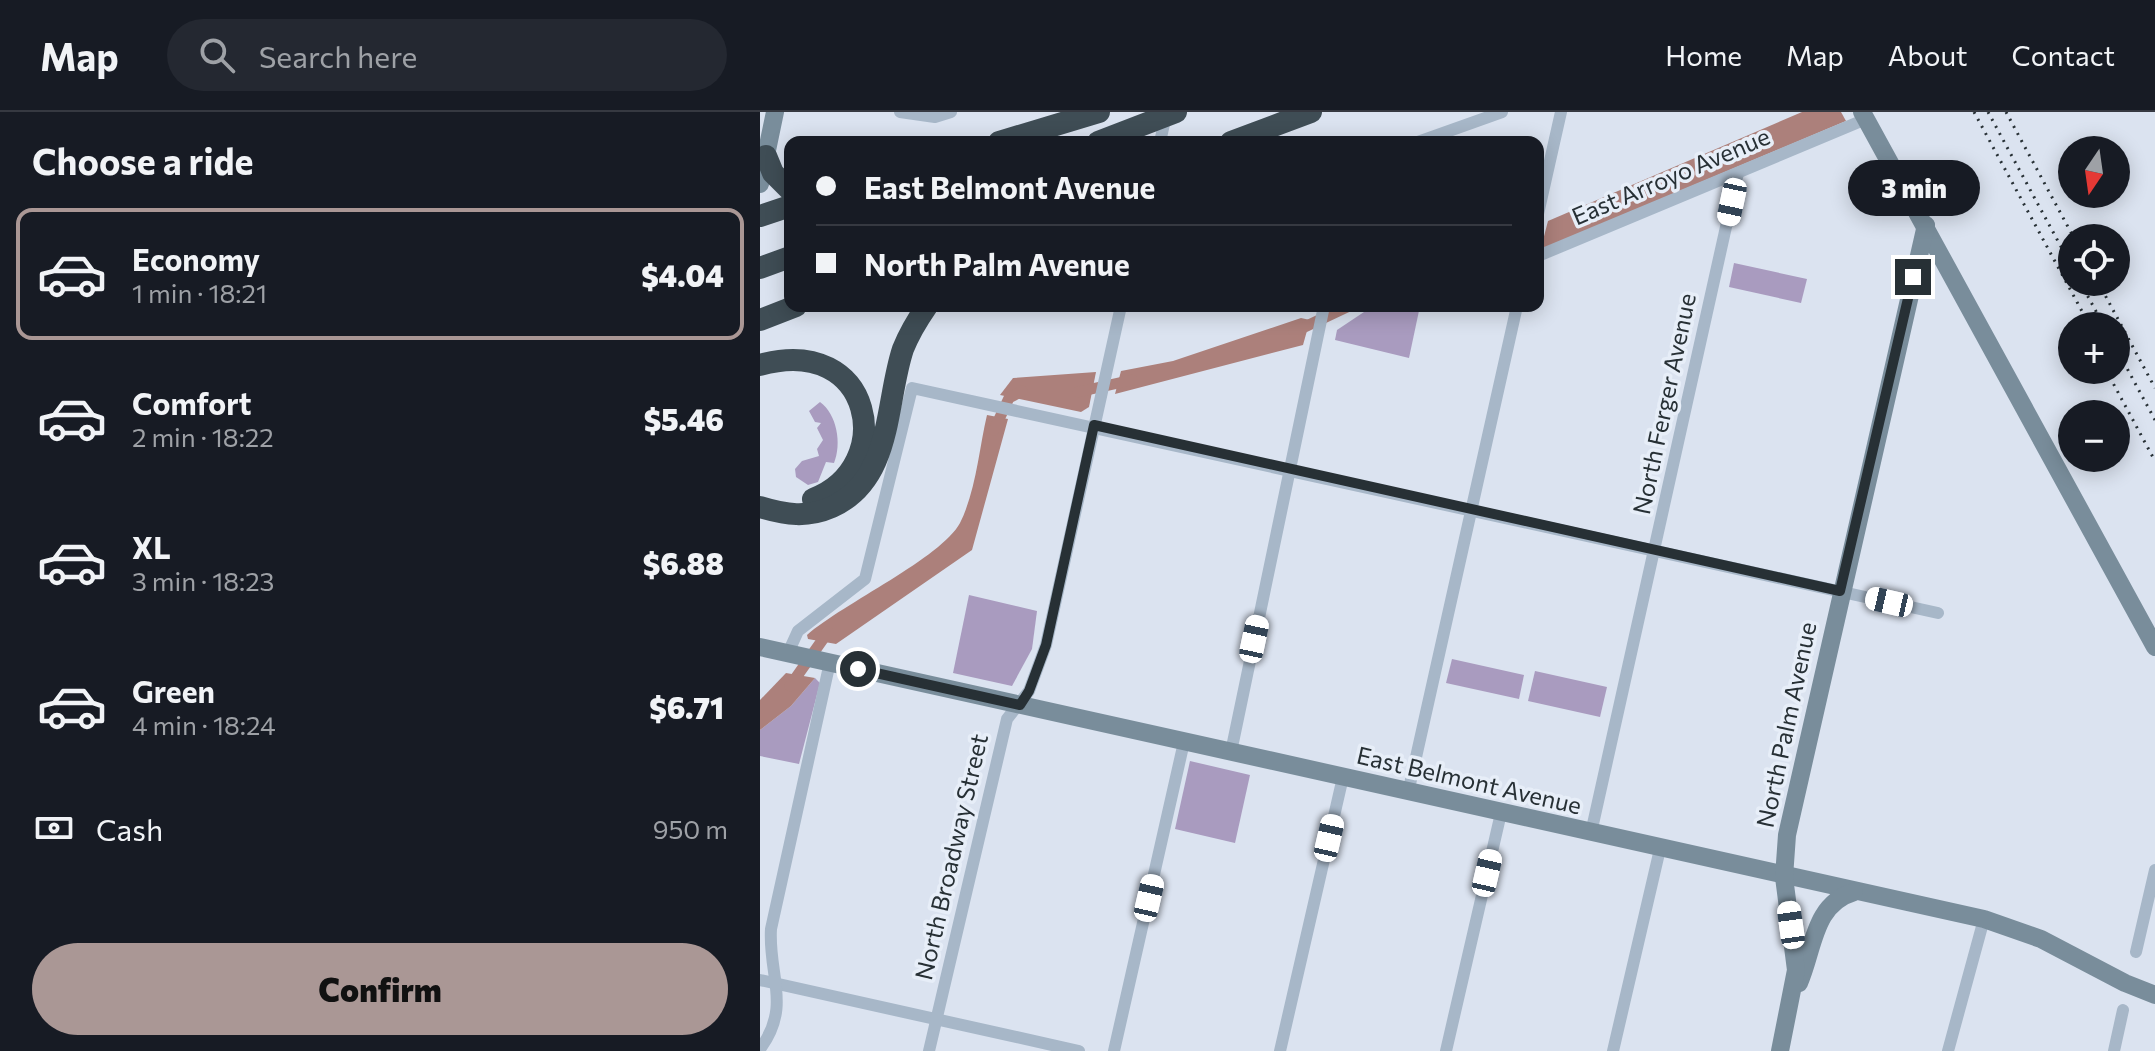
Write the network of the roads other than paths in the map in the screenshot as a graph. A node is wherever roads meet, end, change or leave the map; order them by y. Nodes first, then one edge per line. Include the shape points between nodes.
1 (775, 112) edge
2 (900, 112) edge
3 (951, 112) edge
4 (1099, 112) edge
5 (1167, 112) edge
6 (1176, 112) edge
7 (1311, 112) edge
8 (1502, 112) edge
9 (1561, 112) edge
10 (1864, 116) edge
11 (1019, 136) edge
12 (1114, 136) edge
13 (1161, 136) edge
14 (1247, 136) edge
15 (1435, 136) edge
16 (766, 156) junction
17 (1738, 173) junction
18 (760, 184) edge
19 (784, 184) edge
20 (1544, 187) edge
21 (784, 208) edge
22 (760, 216) edge
23 (1926, 225) junction
24 (1544, 254) edge
25 (784, 259) edge
26 (760, 268) edge
27 (924, 312) edge
28 (1120, 312) edge
29 (1323, 312) edge
30 (1516, 312) edge
31 (764, 364) edge
32 (1094, 425) junction
33 (1288, 469) junction
34 (764, 498) edge
35 (1471, 511) junction
36 (1655, 550) junction
37 (1840, 591) junction
38 (1938, 613) dead end
39 (760, 647) edge
40 (2155, 647) edge
41 (792, 654) junction
42 (827, 662) junction
43 (1020, 705) junction
44 (1184, 742) junction
45 (1231, 752) junction
46 (1343, 777) junction
47 (1408, 793) junction
48 (1501, 813) junction
49 (1591, 833) junction
50 (1660, 849) junction
51 (2155, 870) edge
52 (1784, 877) junction
53 (1854, 892) junction
54 (1984, 919) junction
55 (2136, 952) dead end
56 (760, 980) edge
57 (779, 985) junction
58 (2155, 995) edge
59 (1793, 996) junction
60 (2123, 1010) dead end
61 (937, 1019) junction
62 (760, 1049) edge
63 (929, 1051) edge
64 (1079, 1051) edge
65 (1114, 1051) edge
66 (1280, 1051) edge
67 (1446, 1051) edge
68 (1613, 1051) edge
69 (1780, 1051) edge
70 (1948, 1051) edge
71 (2114, 1051) edge

1 - 16 main road
2 - 3 street via 921,117
4 - 11 highway
5 - 13 street
6 - 12 highway
7 - 14 highway
8 - 15 street
9 - 20 street
10 - 17 street, East Arroyo Avenue
10 - 23 main road
16 - 18 main road
16 - 19 highway
17 - 24 street, East Arroyo Avenue
17 - 36 street, North Ferger Avenue
21 - 22 highway
23 - 37 main road, North Palm Avenue
23 - 40 main road
25 - 26 highway
27 - 34 highway via 902,353 880,452 861,485 836,505 813,514 785,515
28 - 32 street, North Broadway Street
29 - 33 street
30 - 35 street
31 - 34 highway via 808,359 831,368 857,397 863,420 861,449 837,487 812,499
32 - 33 street
32 - 41 street via 912,388 865,579 798,631
32 - 43 street, North Broadway Street via 1046,645
33 - 35 street
33 - 45 street
35 - 36 street
35 - 47 street
36 - 37 street
36 - 49 street, North Ferger Avenue
37 - 38 street
37 - 52 main road, North Palm Avenue via 1790,820
39 - 41 main road, East Belmont Avenue
41 - 42 main road, East Belmont Avenue
42 - 43 main road, East Belmont Avenue
42 - 57 street via 771,929 770,962
43 - 44 main road, East Belmont Avenue
43 - 61 street, North Broadway Street via 1007,719
44 - 45 main road, East Belmont Avenue
44 - 65 street
45 - 46 main road, East Belmont Avenue
46 - 47 main road, East Belmont Avenue
46 - 66 street
47 - 48 main road, East Belmont Avenue
48 - 49 main road, East Belmont Avenue
48 - 67 street
49 - 50 main road, East Belmont Avenue
50 - 52 main road, East Belmont Avenue
50 - 68 street
51 - 55 street
52 - 53 main road, East Belmont Avenue
52 - 59 main road, North Palm Avenue via 1795,963
53 - 54 main road, East Belmont Avenue
53 - 59 main road via 1825,909
54 - 58 main road, East Belmont Avenue via 2051,943
54 - 70 street
56 - 57 street
57 - 61 street
57 - 62 street via 778,1010
59 - 69 main road, North Palm Avenue
60 - 71 street
61 - 63 street, North Broadway Street
61 - 64 street

